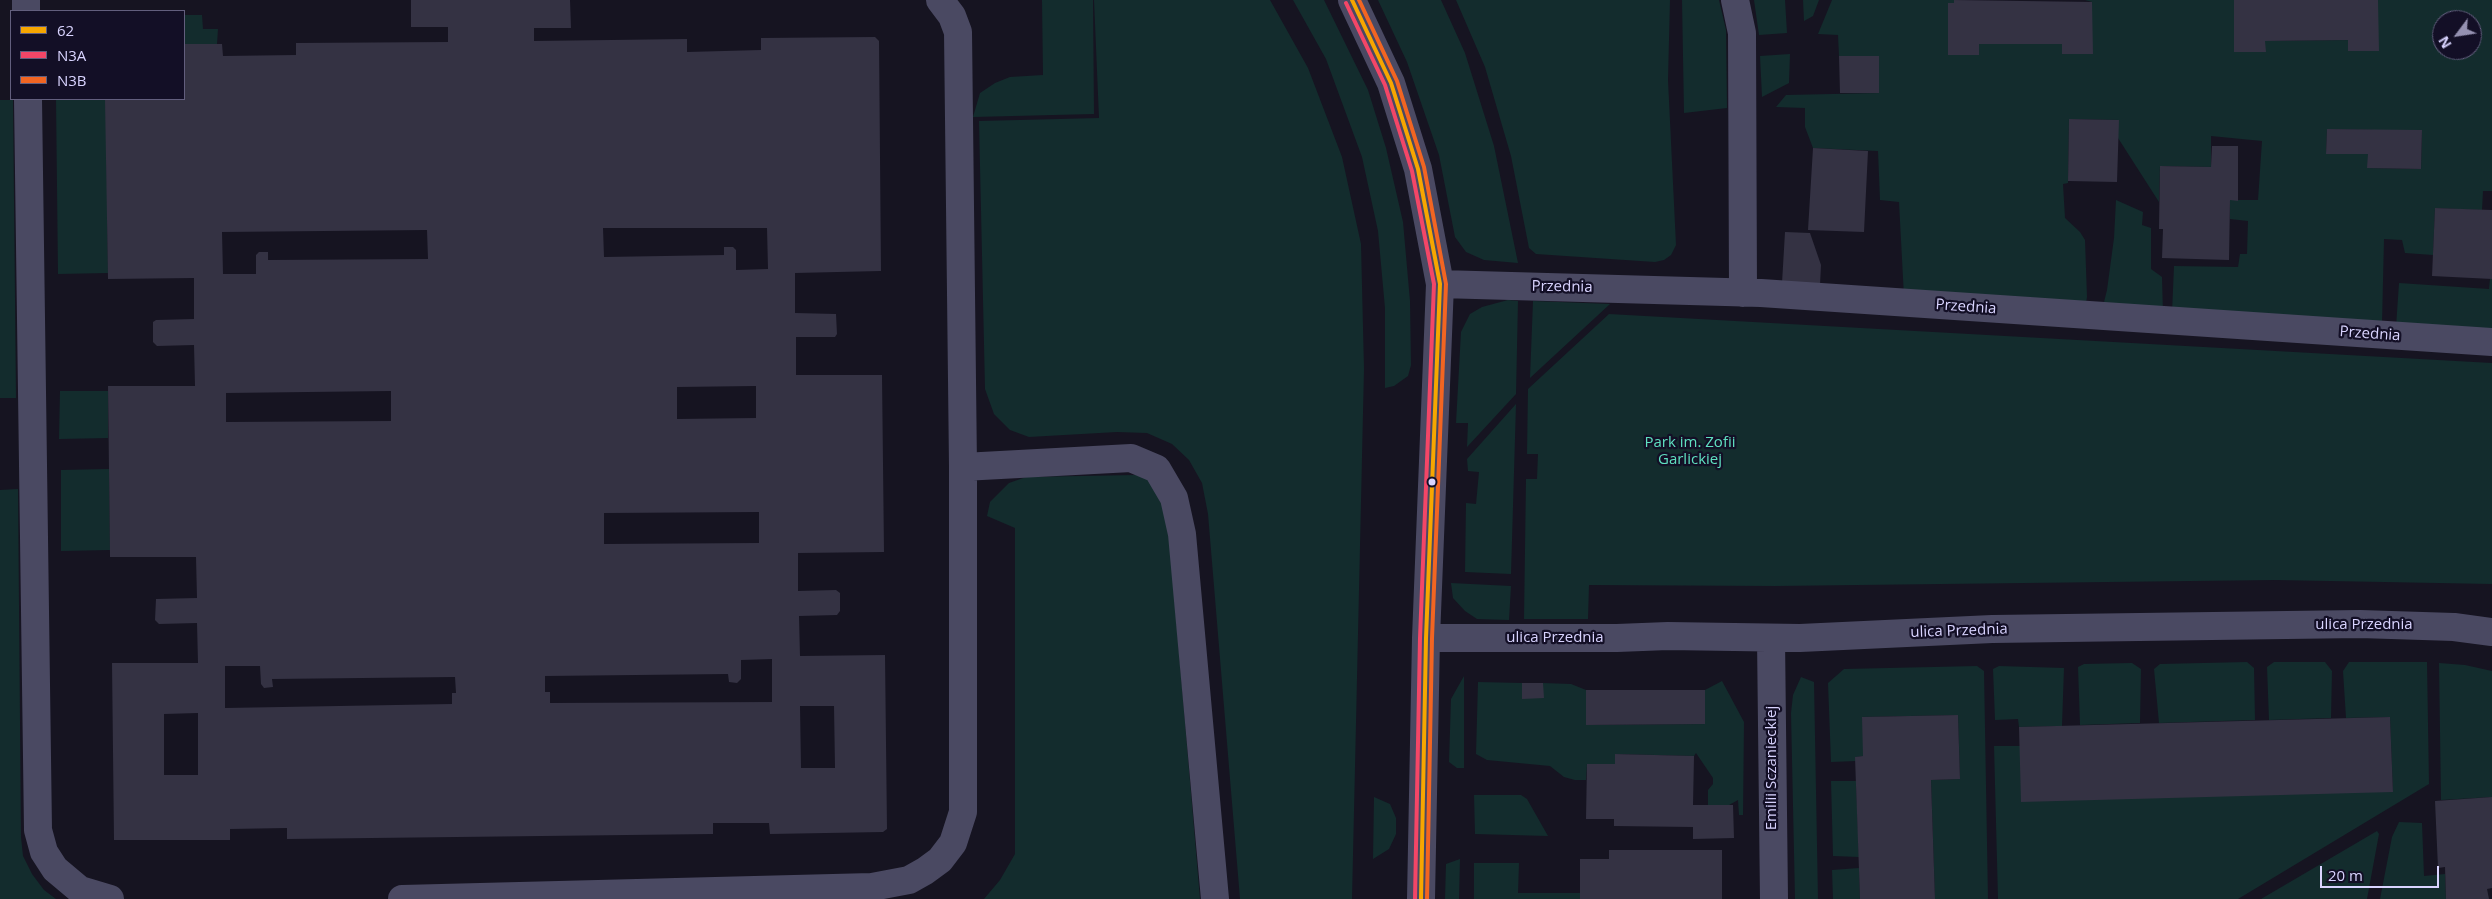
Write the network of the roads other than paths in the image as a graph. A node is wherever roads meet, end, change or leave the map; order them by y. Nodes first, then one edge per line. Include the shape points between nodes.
1 (940, 0) edge
2 (1352, 0) edge
3 (1735, 0) edge
4 (28, 100) edge
5 (1440, 284) junction
6 (1742, 293) junction
7 (2492, 342) edge
8 (963, 467) junction
9 (2492, 632) edge
10 (1426, 638) junction
11 (1771, 638) junction
12 (110, 899) edge
13 (402, 899) edge
14 (1215, 899) edge
15 (1421, 899) edge
16 (1774, 899) edge

1 - 8 street via 952,16 958,32
2 - 5 street via 1391,83 1415,161
3 - 6 street via 1742,33
4 - 12 street via 38,830 44,852 55,869 80,890
5 - 6 street, Przednia
5 - 10 street
6 - 7 street, Przednia
8 - 13 street via 963,812 953,844 940,860 909,880 872,887
8 - 14 street via 1131,458 1157,469 1174,498 1182,534
9 - 11 street, ulica Przednia via 2454,626 2360,624 1992,629
10 - 11 street, ulica Przednia
10 - 15 street
11 - 16 street, Emilii Sczanieckiej

